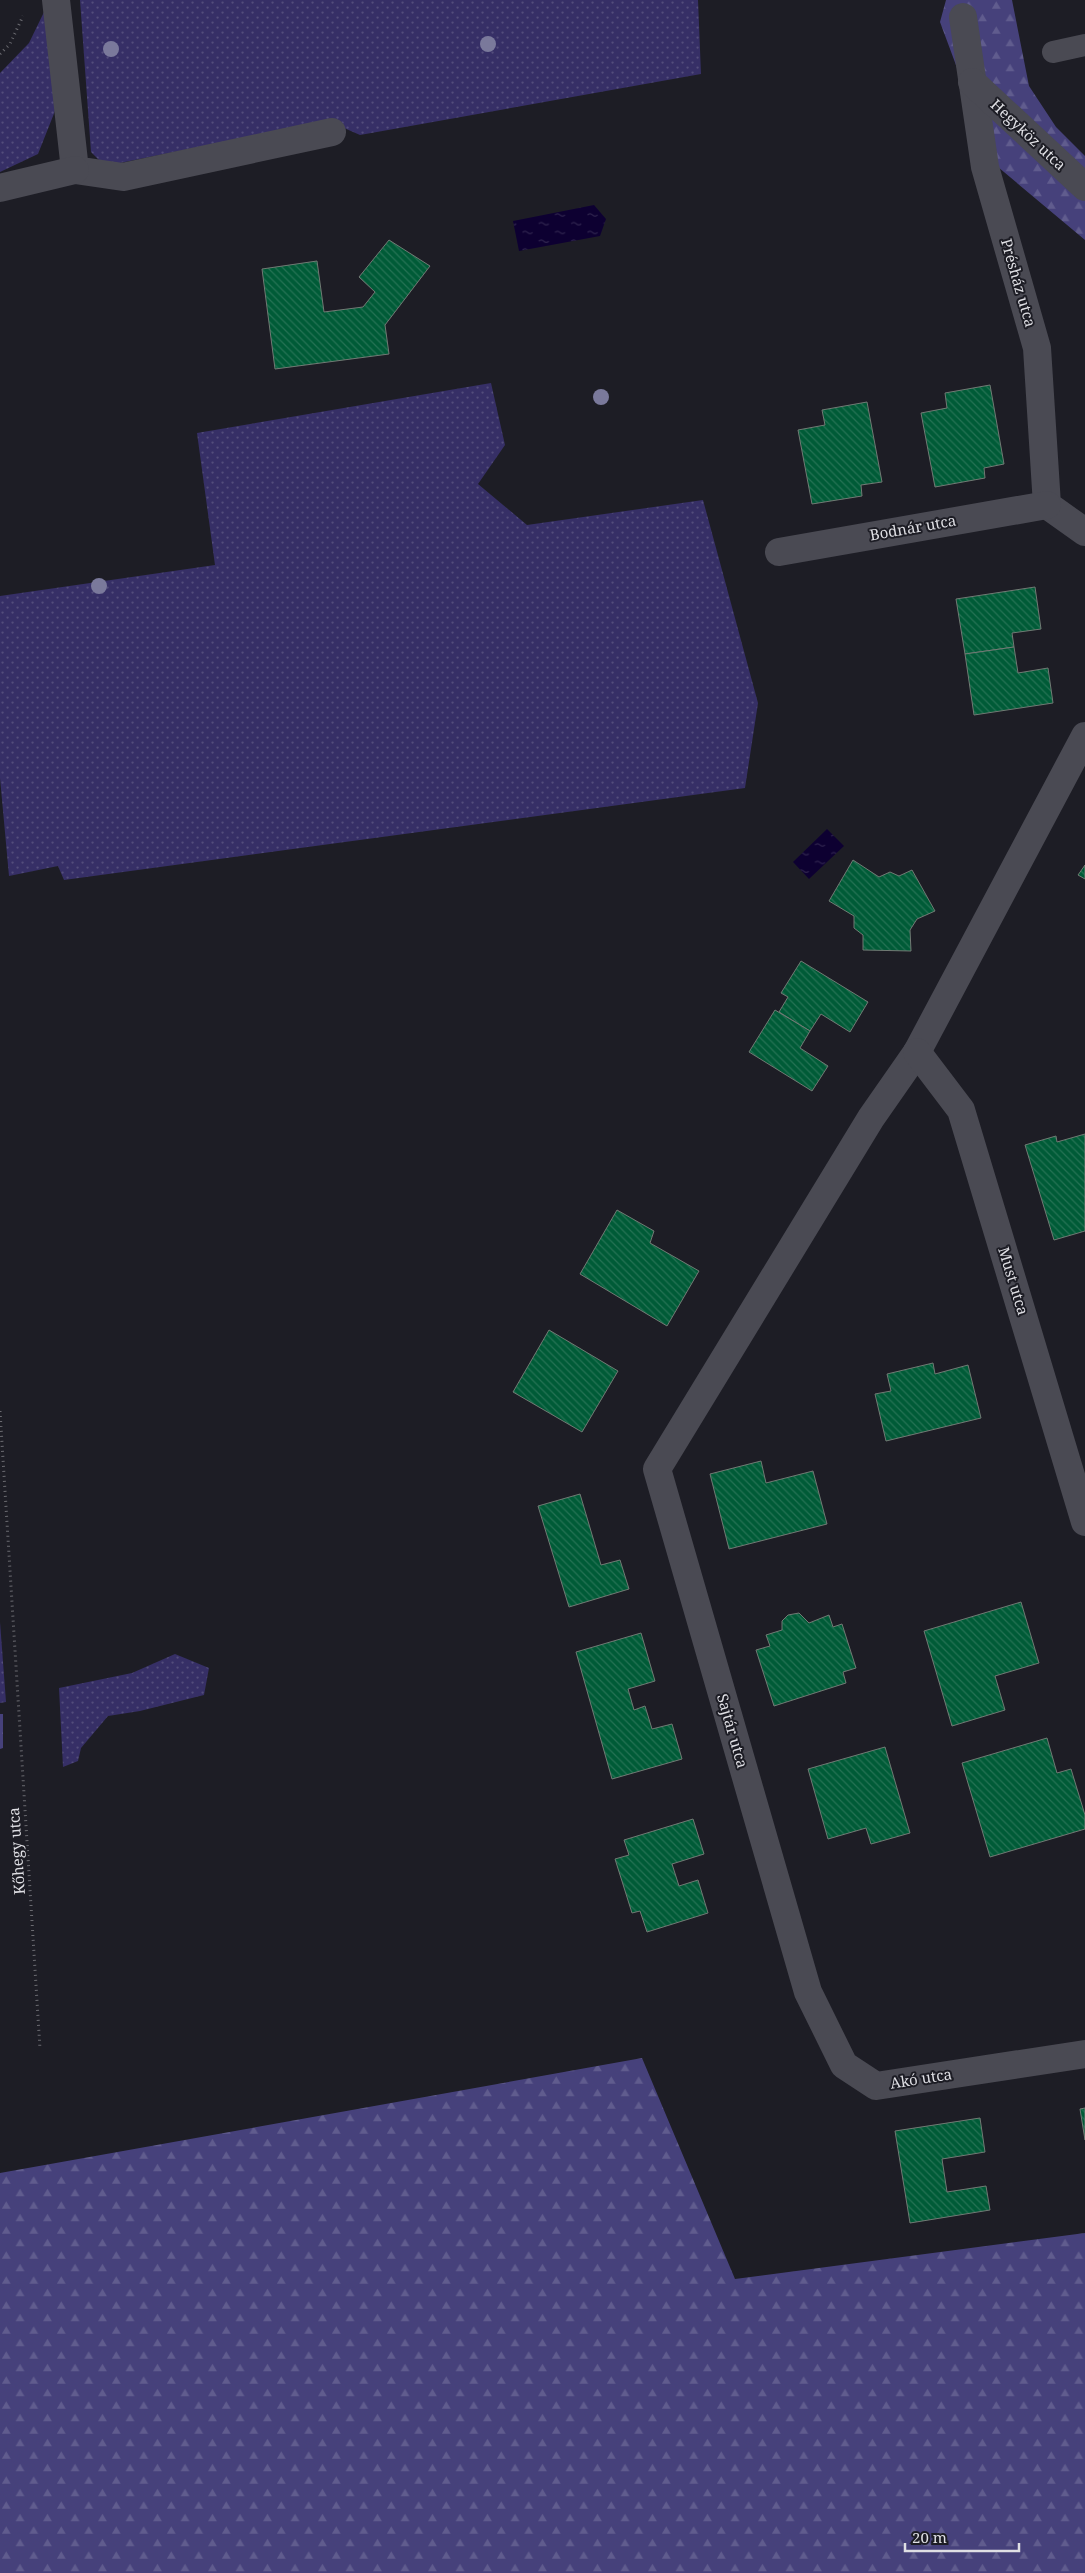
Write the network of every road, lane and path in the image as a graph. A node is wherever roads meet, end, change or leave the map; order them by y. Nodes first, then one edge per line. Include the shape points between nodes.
1 (56, 0) edge
2 (27, 9) dead end
3 (963, 17) dead end
4 (1085, 45) edge
5 (1053, 52) dead end
6 (0, 54) edge
7 (972, 82) junction
8 (332, 132) dead end
9 (75, 170) junction
10 (1085, 187) edge
11 (0, 188) edge
12 (1047, 505) junction
13 (1085, 532) edge
14 (779, 552) dead end
15 (1085, 736) edge
16 (917, 1052) junction
17 (0, 1411) edge
18 (1085, 1522) edge
19 (808, 1992) joint
20 (40, 2050) dead end
21 (1085, 2054) edge

1 - 9 street
2 - 6 path via 10,44
3 - 7 street, Présház utca
4 - 5 lane
7 - 10 street, Hegyköz utca
7 - 12 street, Présház utca via 985,167 1037,348
8 - 9 street via 123,177
9 - 11 street
12 - 13 street
12 - 14 street, Bodnár utca
15 - 16 street
16 - 18 street, Must utca via 961,1110
16 - 19 street, Sajtár utca via 871,1118 657,1469
17 - 20 path, Kőhegy utca
19 - 21 street, Akó utca via 844,2065 876,2086

